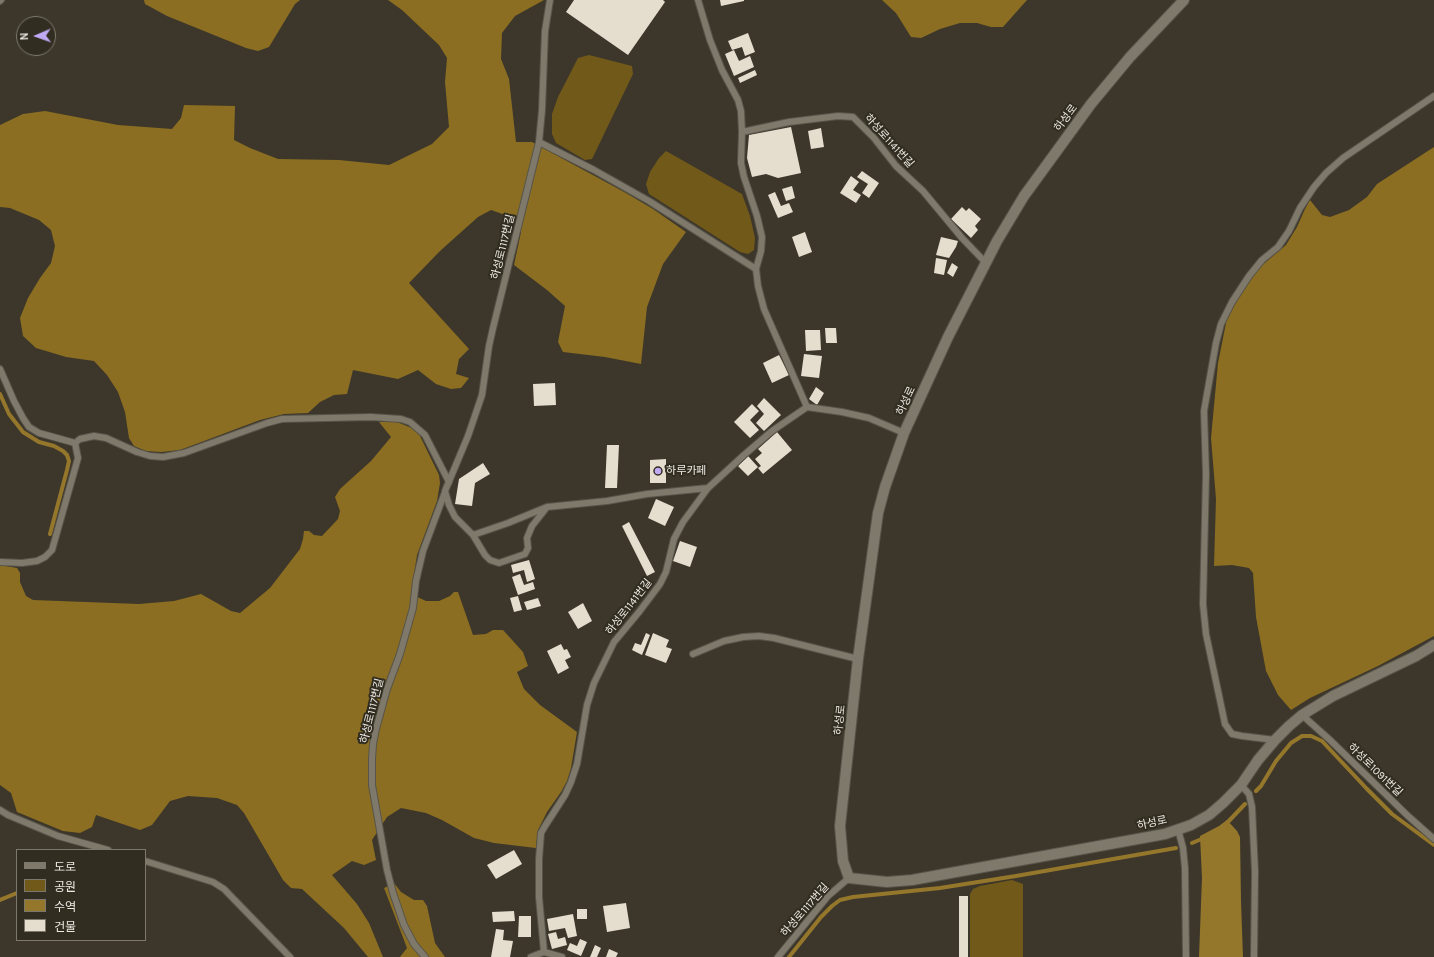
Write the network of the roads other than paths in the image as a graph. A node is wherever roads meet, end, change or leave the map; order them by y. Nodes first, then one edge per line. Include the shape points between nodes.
1 (550, 0) edge
2 (698, 0) edge
3 (1184, 0) edge
4 (1434, 96) edge
5 (742, 132) junction
6 (539, 142) junction
7 (986, 263) junction
8 (756, 269) junction
9 (0, 369) edge
10 (807, 407) junction
11 (904, 433) junction
12 (75, 443) junction
13 (449, 482) junction
14 (708, 488) junction
15 (445, 492) junction
16 (547, 506) junction
17 (473, 535) junction
18 (0, 562) edge
19 (1434, 645) edge
20 (693, 654) dead end
21 (858, 659) junction
22 (1302, 715) junction
23 (1275, 740) junction
24 (1241, 785) junction
25 (0, 810) edge
26 (1178, 829) junction
27 (1434, 839) edge
28 (104, 849) edge
29 (146, 861) edge
30 (849, 878) junction
31 (544, 952) junction
32 (290, 957) edge
33 (425, 957) edge
34 (531, 957) edge
35 (562, 957) edge
36 (778, 957) edge
37 (1186, 957) edge
38 (1254, 957) edge

1 - 6 lane, 하성로1117번길 via 545,31
2 - 5 lane via 712,46 738,100
3 - 7 street, 하성로 via 1130,57 1054,152 1024,196
4 - 23 lane via 1343,158 1326,173 1300,208 1278,247 1262,260 1232,302 1221,324 1216,343 1204,411 1206,474 1203,604 1206,634 1225,724 1232,734
5 - 7 lane, 하성로1141번길 via 789,122 838,116 853,117 864,126 896,166 923,190
5 - 8 lane via 741,163 762,237
6 - 8 lane via 649,201
6 - 13 lane, 하성로1117번길 via 493,328 482,395
7 - 11 street, 하성로 via 948,337
8 - 10 lane via 764,309
9 - 12 lane via 29,427 39,433
10 - 11 lane via 869,418
10 - 14 lane, 하성로1141번길 via 772,431
11 - 21 street, 하성로 via 878,513
12 - 13 lane via 94,436 106,438 150,456 163,457 184,453 282,420 371,417 401,419 410,422 425,435
12 - 18 lane via 78,458 52,550 37,561
13 - 15 lane, 하성로1117번길
14 - 16 lane
14 - 31 lane, 하성로1141번길 via 674,539 666,572 660,584 614,642 594,683 571,782 541,833 539,885
15 - 17 lane via 455,517
15 - 33 lane, 하성로1117번길 via 423,551 411,614 400,654 386,689 372,760 372,785 391,885 404,925 414,944
16 - 17 lane
16 - 17 lane via 532,526 525,554 511,560 499,563 490,560
19 - 22 street, 하성로 via 1333,696
20 - 21 lane via 724,642 759,636
21 - 30 street, 하성로 via 840,826 843,861
22 - 23 street, 하성로
22 - 27 lane, 하성로1091번길
23 - 24 street, 하성로
24 - 26 street, 하성로 via 1209,816
24 - 38 lane via 1249,794 1252,807 1255,872
25 - 28 lane via 58,836
26 - 30 street, 하성로 via 1165,834 912,880 887,882
26 - 37 lane via 1185,868
29 - 32 lane via 213,882 224,889
30 - 36 lane, 하성로1117번길 via 828,896
31 - 34 lane
31 - 35 lane

